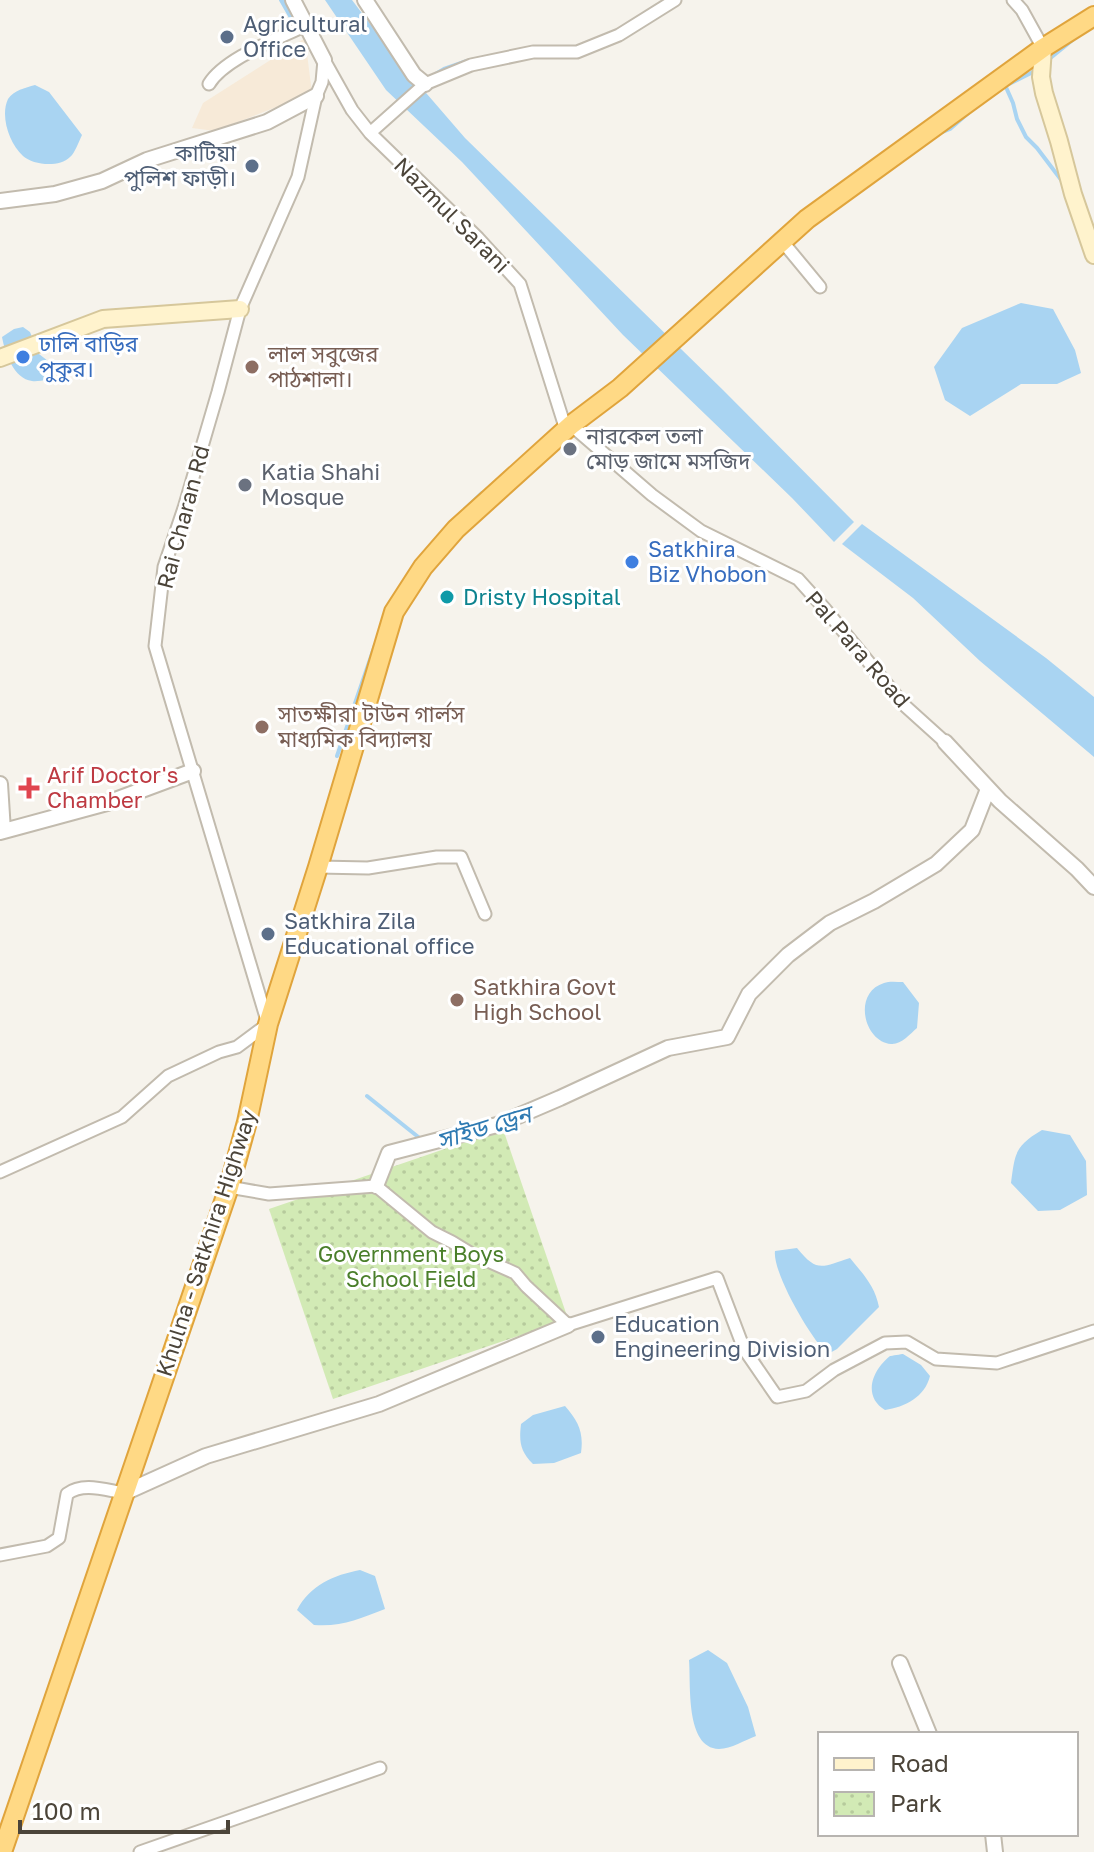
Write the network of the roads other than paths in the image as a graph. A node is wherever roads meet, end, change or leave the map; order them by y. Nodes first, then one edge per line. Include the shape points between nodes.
1 (293, 0) edge
2 (365, 0) edge
3 (675, 0) edge
4 (1013, 0) edge
5 (1094, 16) edge
6 (306, 25) junction
7 (1043, 48) junction
8 (324, 60) junction
9 (209, 84) dead end
10 (425, 84) junction
11 (316, 96) junction
12 (370, 133) junction
13 (0, 201) edge
14 (782, 241) junction
15 (1094, 255) edge
16 (820, 287) dead end
17 (240, 309) junction
18 (0, 358) edge
19 (568, 428) junction
20 (945, 742) joint
21 (193, 771) junction
22 (0, 784) edge
23 (988, 789) junction
24 (2, 832) edge
25 (318, 867) junction
26 (1094, 887) edge
27 (485, 914) dead end
28 (268, 1024) junction
29 (0, 1172) edge
30 (376, 1186) junction
31 (229, 1187) junction
32 (568, 1325) junction
33 (1094, 1331) edge
34 (124, 1493) junction
35 (0, 1555) edge
36 (900, 1663) dead end
37 (928, 1732) edge
38 (380, 1768) dead end
39 (8, 1811) edge
40 (2, 1852) edge
41 (140, 1852) edge

1 - 6 street
2 - 10 street
3 - 10 street via 619,35 577,52 517,55 471,65
4 - 7 street
5 - 7 highway, Khulna - Satkhira Highway
6 - 8 street
6 - 9 street via 230,63
7 - 14 highway, Khulna - Satkhira Highway
7 - 15 main road via 1044,93
8 - 11 street, Rai Charan Rd
8 - 12 street, Nazmul Sarani
10 - 12 street
11 - 13 street via 267,122 147,160 102,181
11 - 17 street, Rai Charan Rd via 298,177
12 - 19 street, Nazmul Sarani via 520,284
14 - 16 street
14 - 19 highway, Khulna - Satkhira Highway via 620,388
17 - 18 main road via 103,319
17 - 21 street, Rai Charan Rd via 164,567 155,646
19 - 20 street, Pal Para Road via 701,531 798,579 904,705
19 - 25 highway, Khulna - Satkhira Highway via 456,529 394,612
20 - 23 street
21 - 24 street via 107,803
21 - 28 street, Rai Charan Rd
22 - 24 street
23 - 26 street
23 - 30 street via 972,830 936,864 830,923 788,955 749,994 727,1037 668,1048 497,1125 389,1153
25 - 27 street via 368,868 461,857
25 - 28 highway, Khulna - Satkhira Highway
28 - 29 street via 237,1047 168,1076 122,1117
28 - 31 highway, Khulna - Satkhira Highway
30 - 31 street via 269,1194
30 - 32 street via 432,1232 515,1273
31 - 34 highway, Khulna - Satkhira Highway
32 - 33 street via 717,1278 744,1349 777,1397 806,1391 885,1343 907,1342 936,1359 997,1363
32 - 34 street via 379,1404 206,1456
34 - 35 street via 75,1488 67,1494 59,1538 47,1546
34 - 39 highway, Khulna - Satkhira Highway
36 - 37 street
38 - 41 street
39 - 40 highway, Khulna - Satkhira Highway

